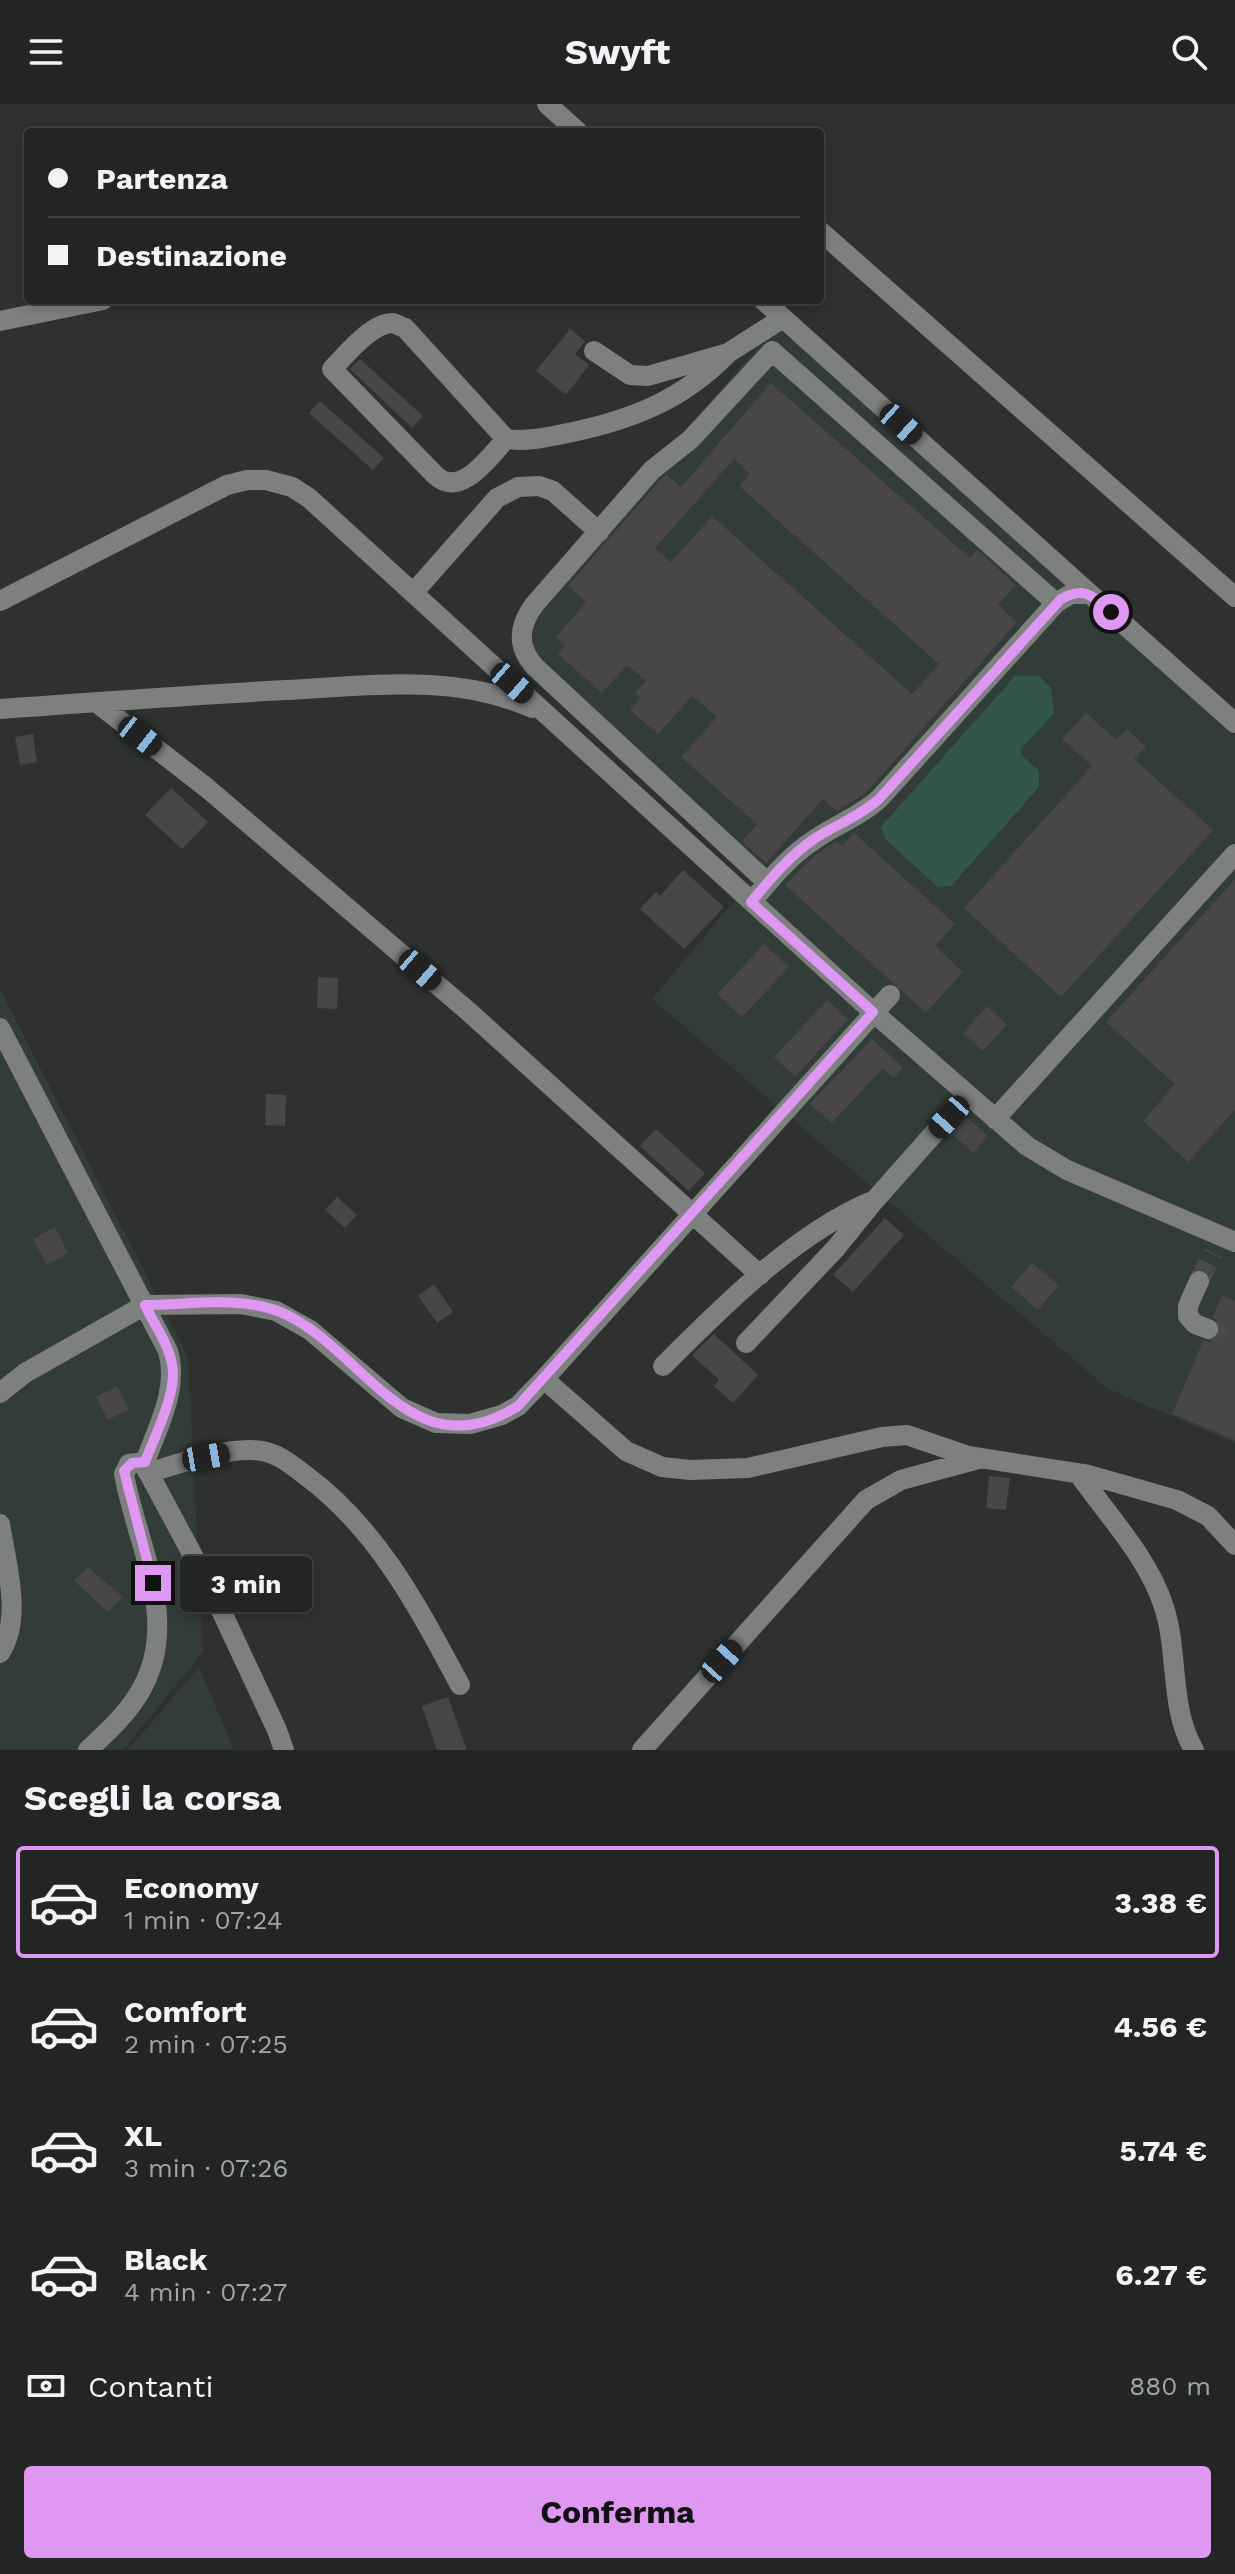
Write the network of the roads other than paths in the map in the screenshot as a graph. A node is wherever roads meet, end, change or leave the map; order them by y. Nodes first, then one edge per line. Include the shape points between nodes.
1 (547, 104) edge
2 (574, 128) edge
3 (824, 235) edge
4 (83, 304) edge
5 (767, 304) edge
6 (783, 318) junction
7 (0, 321) edge
8 (594, 351) dead end
9 (728, 353) junction
10 (506, 439) junction
11 (599, 532) junction
12 (414, 592) junction
13 (1090, 594) junction
14 (1235, 597) edge
15 (0, 601) edge
16 (1056, 603) junction
17 (96, 702) junction
18 (0, 709) edge
19 (551, 716) junction
20 (1235, 723) edge
21 (1235, 854) edge
22 (768, 883) junction
23 (751, 902) junction
24 (890, 995) dead end
25 (873, 1012) junction
26 (0, 1028) edge
27 (967, 1096) junction
28 (995, 1119) junction
29 (874, 1201) junction
30 (691, 1214) junction
31 (1223, 1244) edge
32 (760, 1275) junction
33 (1199, 1281) tunnel mouth
34 (145, 1305) junction
35 (1208, 1329) tunnel mouth
36 (746, 1343) dead end
37 (663, 1366) dead end
38 (544, 1379) junction
39 (0, 1393) edge
40 (981, 1458) junction
41 (147, 1468) junction
42 (1078, 1473) junction
43 (0, 1524) edge
44 (1235, 1545) edge
45 (0, 1653) edge
46 (460, 1685) dead end
47 (88, 1750) edge
48 (284, 1750) edge
49 (642, 1750) edge
50 (1194, 1750) edge

1 - 2 street
3 - 14 street
4 - 7 street
5 - 6 street
6 - 9 street
6 - 13 street
8 - 9 street via 640,377
9 - 10 street via 694,385 641,413 537,439
10 - 10 street via 405,328 392,323 377,328 332,369 446,483 472,474
11 - 12 street via 553,491 518,487 497,498
11 - 16 street via 652,470 691,439 772,351
11 - 22 street via 528,613 521,631 524,653
12 - 15 street via 304,494 279,482 254,479 221,488
12 - 19 street
13 - 16 street via 1071,594
13 - 20 street
16 - 22 street via 879,799 809,843
17 - 18 street
17 - 19 street via 427,684 498,696
17 - 30 street via 207,788 468,1011
19 - 23 street
21 - 28 street
22 - 23 street
23 - 25 street
24 - 25 street
25 - 27 street
25 - 30 street
26 - 34 street
27 - 28 street
27 - 29 street
28 - 31 street via 1056,1165
29 - 32 street via 826,1226
29 - 36 street
30 - 32 street
30 - 38 street
32 - 37 street
33 - 35 street via 1188,1316
34 - 38 street via 241,1304 276,1311 310,1330 402,1408 436,1423 470,1424 502,1415
34 - 39 street via 25,1373
34 - 41 street via 173,1373
38 - 40 street via 626,1451 672,1469 748,1468 898,1435
40 - 42 street
40 - 49 street via 901,1480 866,1500
41 - 46 street via 245,1451 286,1461 331,1496 384,1554
41 - 47 street via 129,1464 124,1474 155,1594 154,1652 136,1698
41 - 48 street via 212,1591
42 - 44 street via 1185,1503 1208,1516
42 - 50 street via 1156,1587 1173,1643 1184,1731
43 - 45 street via 12,1616

